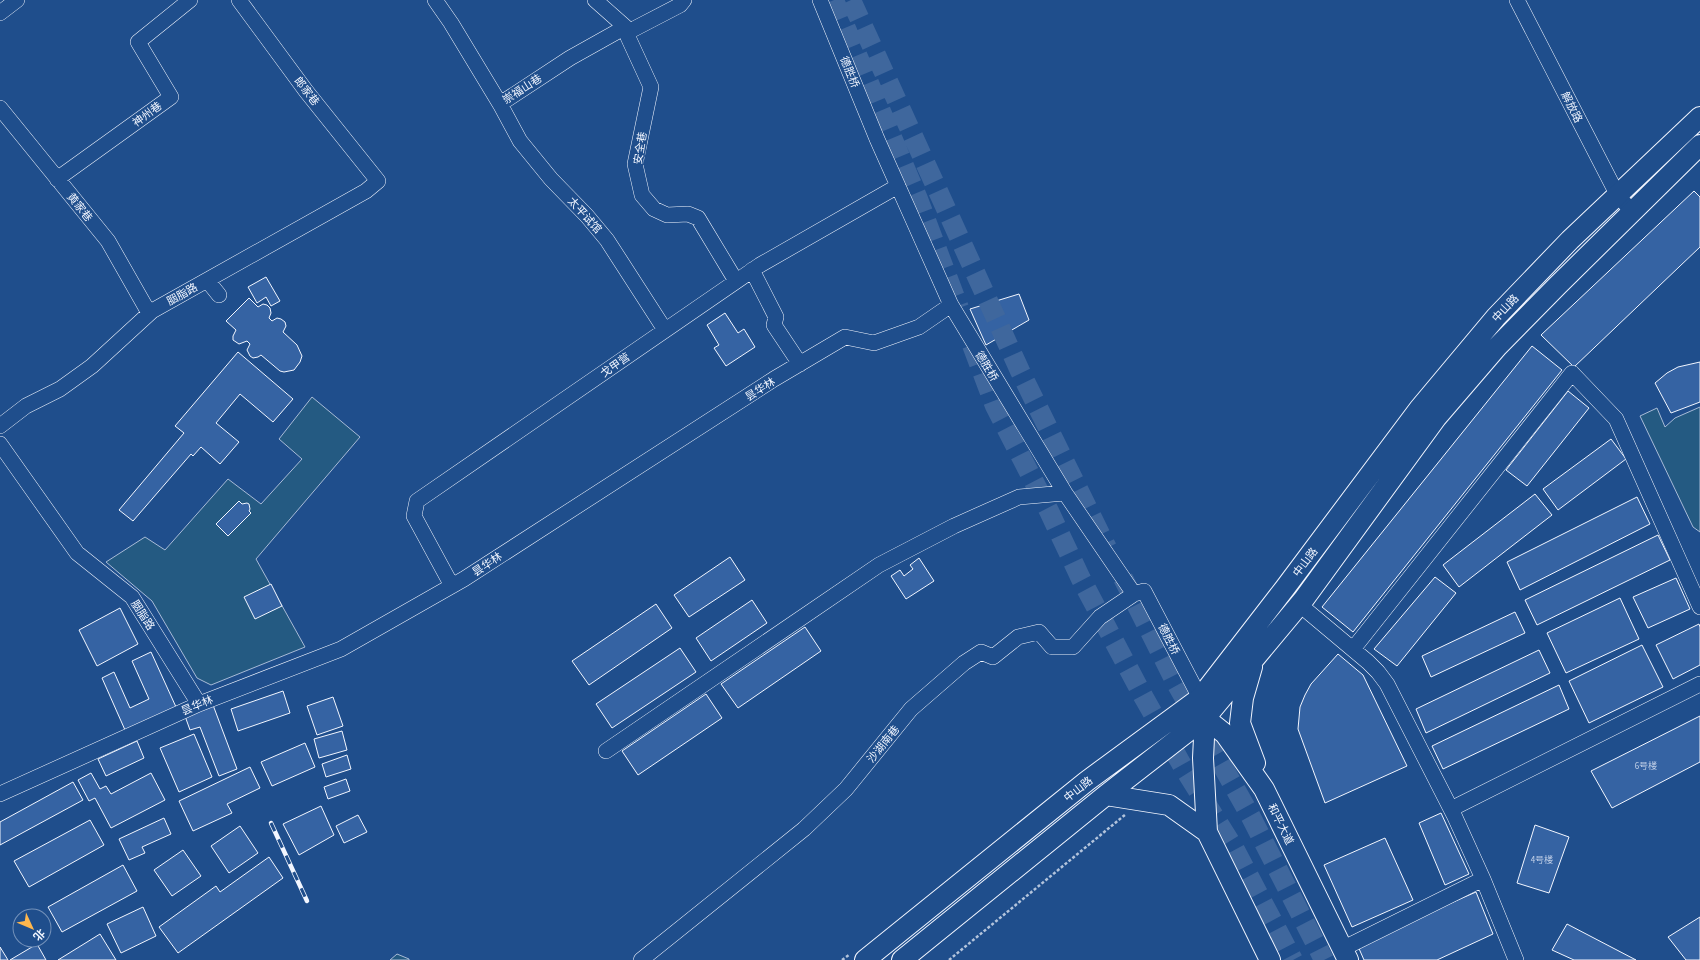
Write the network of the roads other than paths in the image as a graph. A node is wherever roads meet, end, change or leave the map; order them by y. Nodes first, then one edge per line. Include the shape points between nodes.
1 (16, 0) edge
2 (190, 0) edge
3 (239, 0) edge
4 (435, 0) edge
5 (595, 0) edge
6 (684, 0) edge
7 (820, 0) edge
8 (1517, 0) edge
9 (0, 12) edge
10 (630, 31) junction
11 (500, 104) junction
12 (0, 108) edge
13 (1700, 118) edge
14 (1700, 145) edge
15 (57, 179) junction
16 (378, 181) joint
17 (898, 186) junction
18 (1618, 194) junction
19 (1632, 212) junction
20 (752, 270) junction
21 (736, 281) junction
22 (951, 305) junction
23 (149, 313) junction
24 (665, 330) junction
25 (800, 364) junction
26 (0, 426) edge
27 (0, 444) edge
28 (1066, 493) junction
29 (452, 586) junction
30 (1134, 594) junction
31 (1300, 605) junction
32 (1700, 606) edge
33 (1353, 649) junction
34 (1254, 660) junction
35 (1700, 684) edge
36 (1200, 698) junction
37 (199, 704) junction
38 (1205, 718) junction
39 (606, 751) dead end
40 (1264, 789) junction
41 (0, 794) edge
42 (1106, 795) junction
43 (1450, 809) junction
44 (1207, 832) junction
45 (1484, 879) junction
46 (1345, 954) edge
47 (641, 960) edge
48 (865, 960) edge
49 (902, 960) edge
50 (1270, 960) edge
51 (1516, 960) edge

1 - 9 street
2 - 15 street, 神州巷 via 138,42 171,97
3 - 16 street, 郎家巷 via 306,91
4 - 11 street, 崇福山巷
5 - 10 street
6 - 10 street via 680,5
7 - 17 street, 德胜桥
8 - 18 street, 解放路
10 - 11 street, 崇福山巷 via 620,30 564,62
10 - 21 street, 安全巷 via 628,38 651,87 635,164 642,195 654,209 667,215 688,214 698,218
11 - 24 street, 太平试馆 via 520,141 550,179 607,240
12 - 15 street, 黄家巷
13 - 18 main road, 中山路
14 - 19 main road, 中山路
15 - 23 street, 黄家巷 via 108,241
16 - 23 street, 胭脂路 via 366,191
17 - 20 street, 戈甲营
17 - 22 street, 德胜桥
18 - 19 street, 解放路
18 - 36 main road, 中山路 via 1496,317 1419,409
19 - 31 main road, 中山路 via 1497,347 1436,418
20 - 21 street, 戈甲营
20 - 25 street via 776,317 774,325
21 - 24 street, 戈甲营
22 - 25 street, 昙华林 via 919,327 874,343 845,337
22 - 28 street, 德胜桥
23 - 26 street, 胭脂路 via 92,366 60,389 26,406
24 - 29 street, 戈甲营 via 417,501 414,516
25 - 29 street, 昙华林
27 - 37 street, 胭脂路 via 77,553 132,597
28 - 30 street, 德胜桥
28 - 39 street via 1019,497 954,526 879,565
29 - 37 street, 昙华林 via 341,649
30 - 36 street, 德胜桥 via 1144,591
30 - 47 street, 沙湖南巷 via 1100,617 1072,647 1052,647 1039,632 1018,636 993,657 980,652 964,663 911,709 846,789 804,829
31 - 33 street
31 - 34 main road, 中山路
32 - 33 street via 1616,420 1572,373
33 - 43 street via 1387,684
34 - 38 main road, 中山路
34 - 40 main road via 1243,698 1240,723
35 - 43 street
36 - 38 main road
36 - 48 main road, 中山路 via 1087,781
37 - 41 street, 昙华林
38 - 40 main road, 和平大道 via 1226,734
38 - 42 main road, 中山路
38 - 44 main road via 1202,758
40 - 46 main road, 和平大道
42 - 44 main road via 1169,806
42 - 49 main road, 中山路
43 - 45 street
44 - 50 main road
45 - 46 street
45 - 51 street

